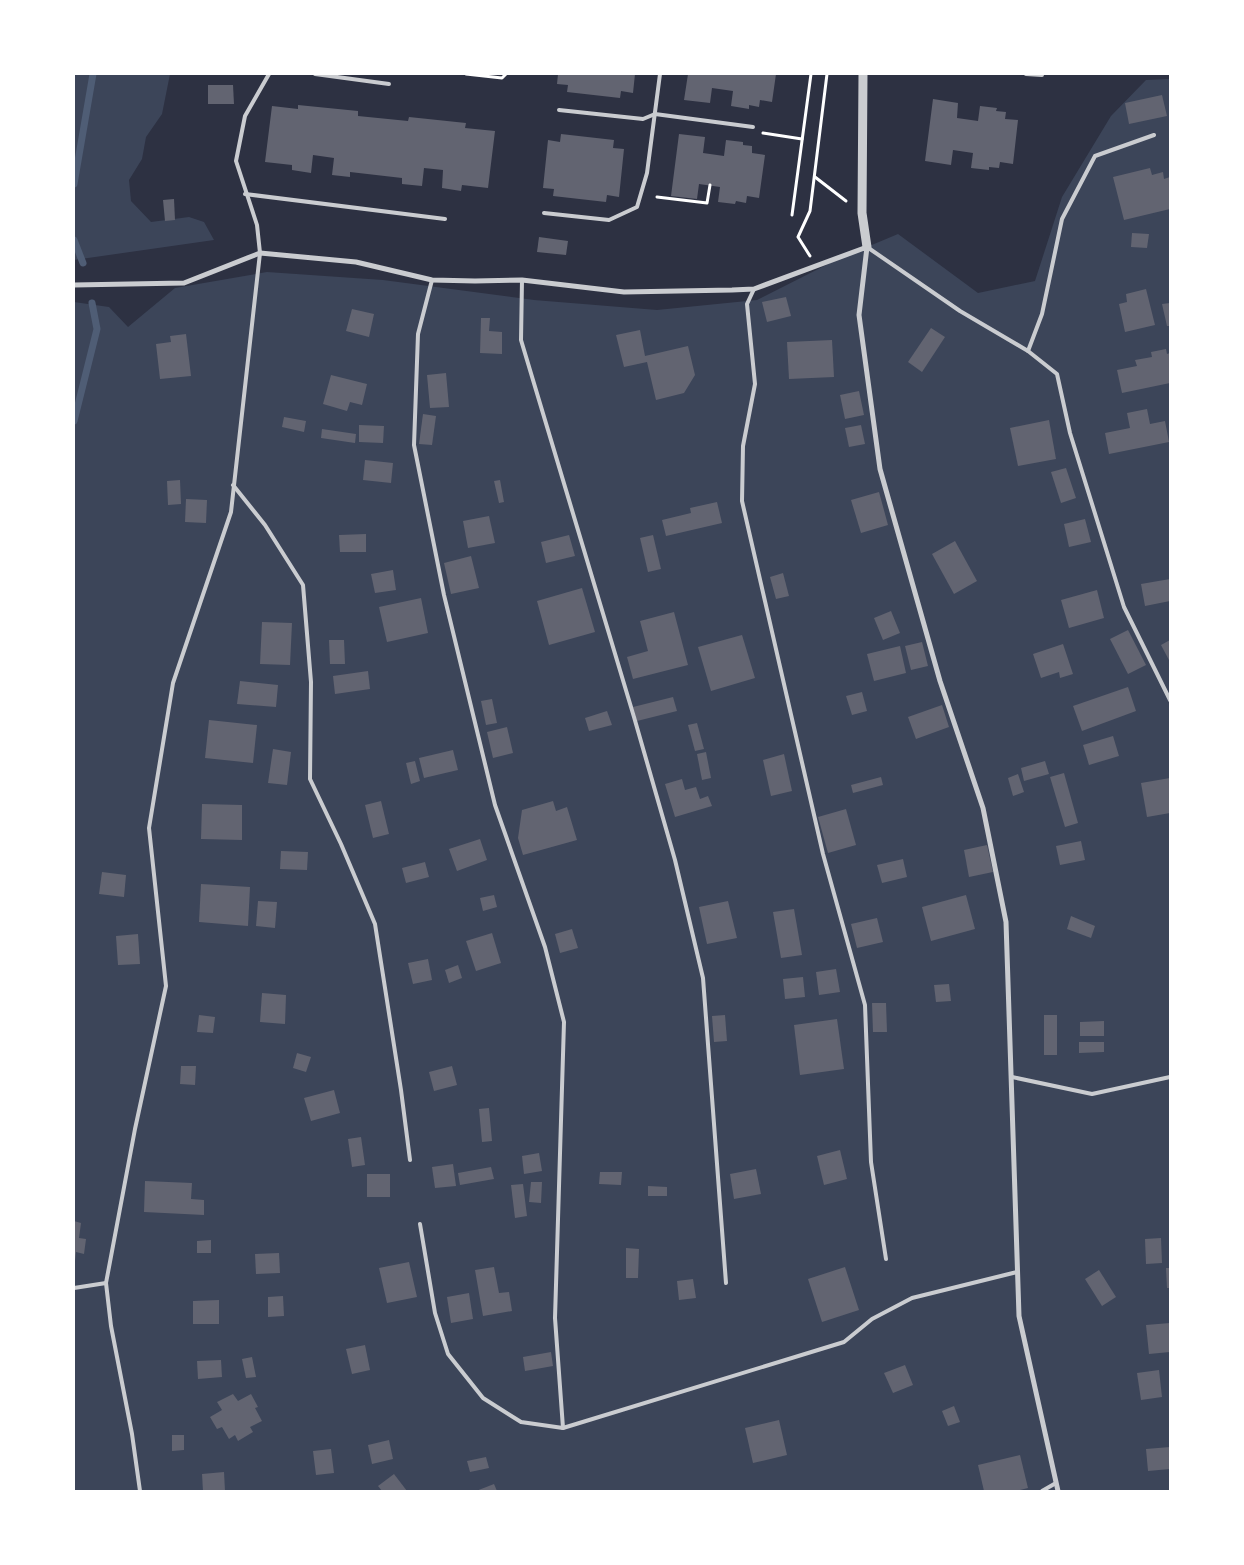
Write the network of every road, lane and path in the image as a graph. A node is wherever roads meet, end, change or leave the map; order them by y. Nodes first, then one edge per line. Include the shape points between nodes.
1 (269, 74) edge
2 (315, 74) edge
3 (466, 74) edge
4 (506, 74) edge
5 (660, 74) edge
6 (811, 74) edge
7 (827, 74) edge
8 (863, 74) edge
9 (1026, 74) edge
10 (1042, 74) edge
11 (389, 84) dead end
12 (559, 110) dead end
13 (655, 114) junction
14 (753, 127) joint
15 (1154, 135) dead end
16 (802, 139) junction
17 (815, 177) junction
18 (710, 185) dead end
19 (245, 194) junction
20 (658, 197) dead end
21 (544, 213) dead end
22 (862, 213) junction
23 (792, 215) dead end
24 (445, 218) dead end
25 (867, 247) junction
26 (260, 253) junction
27 (816, 266) junction
28 (432, 280) junction
29 (522, 280) junction
30 (74, 285) edge
31 (754, 289) junction
32 (1028, 351) junction
33 (233, 485) junction
34 (1170, 700) edge
35 (1170, 1077) edge
36 (1012, 1078) junction
37 (410, 1160) dead end
38 (420, 1224) dead end
39 (886, 1259) dead end
40 (1017, 1272) junction
41 (106, 1283) junction
42 (726, 1283) dead end
43 (74, 1288) edge
44 (563, 1428) junction
45 (1056, 1483) junction
46 (140, 1491) edge
47 (1042, 1491) edge
48 (1058, 1491) edge

1 - 19 lane via 245,116 236,161
2 - 11 lane
3 - 4 path via 502,78
5 - 13 lane
6 - 16 path
7 - 17 path
8 - 22 street
9 - 10 lane
12 - 13 lane via 643,119
13 - 14 lane
13 - 21 lane via 648,173 637,207 609,220
14 - 16 path via 762,133
15 - 32 lane via 1095,156 1062,219 1042,314
16 - 23 path
17 - 22 path
17 - 27 path via 810,212 798,237
18 - 20 path via 707,204
19 - 24 lane
19 - 26 lane via 257,225
22 - 25 street
25 - 27 street
25 - 32 lane via 960,311
25 - 36 street via 859,315 880,469 940,681 983,808 1006,922
26 - 28 street via 356,262
26 - 30 street via 184,283
26 - 33 lane
27 - 31 street
28 - 29 street
28 - 44 lane via 418,334 414,444 444,595 495,806 545,947 564,1022 555,1318
29 - 31 street via 624,292
29 - 42 lane via 521,340 662,812 703,978
31 - 39 lane via 747,304 755,384 743,446 742,501 824,854 865,1005 871,1162
32 - 34 lane via 1057,374 1070,433 1124,607
33 - 37 lane via 265,525 303,585 310,682 310,779 375,924
33 - 41 lane via 231,512 173,683 149,828 166,986
35 - 36 lane via 1092,1094
36 - 40 street
38 - 44 lane via 435,1313 448,1354 483,1398 521,1422
40 - 44 lane via 912,1298 872,1318 844,1342
40 - 45 street via 1019,1316
41 - 43 lane
41 - 46 lane
45 - 47 lane
45 - 48 street

